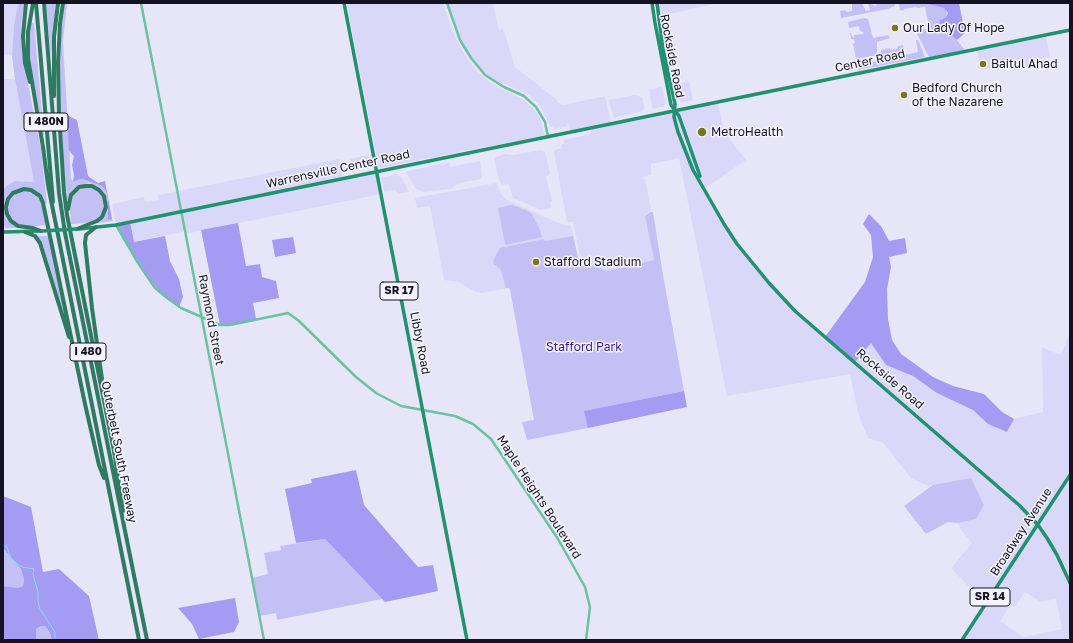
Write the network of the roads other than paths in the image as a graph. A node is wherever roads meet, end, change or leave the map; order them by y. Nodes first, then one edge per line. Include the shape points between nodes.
1 (26, 3) edge
2 (33, 3) edge
3 (36, 3) edge
4 (44, 3) edge
5 (58, 3) edge
6 (63, 3) edge
7 (141, 3) edge
8 (344, 3) edge
9 (447, 3) edge
10 (652, 3) edge
11 (657, 3) edge
12 (1070, 30) edge
13 (34, 94) junction
14 (675, 111) junction
15 (54, 124) junction
16 (548, 137) junction
17 (377, 172) junction
18 (181, 212) junction
19 (69, 224) junction
20 (56, 225) junction
21 (116, 225) junction
22 (96, 227) junction
23 (76, 229) junction
24 (42, 231) junction
25 (3, 232) edge
26 (25, 232) junction
27 (201, 317) junction
28 (78, 372) junction
29 (102, 390) junction
30 (423, 410) junction
31 (1070, 476) edge
32 (109, 494) junction
33 (1038, 525) junction
34 (135, 579) junction
35 (1070, 583) edge
36 (139, 640) edge
37 (147, 640) edge
38 (264, 640) edge
39 (467, 640) edge
40 (586, 640) edge
41 (962, 640) edge

1 - 13 highway via 23,49
2 - 13 highway, Outerbelt South Freeway / I 480 via 28,45
3 - 20 highway, Outerbelt South Freeway / I 480N
4 - 15 highway, Outerbelt South Freeway / I 480N
5 - 15 highway, Outerbelt South Freeway / I 480 via 54,45
6 - 19 highway via 58,51 58,109 62,178
7 - 18 street, Raymond Street
8 - 17 main road, Libby Road / SR 17
9 - 16 street via 460,40 471,58 485,75 524,96 536,107 545,122
10 - 14 main road, Rockside Road via 671,105
11 - 14 main road, Rockside Road
12 - 14 main road, Center Road
13 - 20 highway, Outerbelt South Freeway / I 480
14 - 16 main road, Warrensville Center Road
14 - 33 main road, Rockside Road via 674,117 693,170 724,224 757,269 786,301 1011,497
15 - 34 highway, Outerbelt South Freeway / I 480 via 59,193 66,238
16 - 17 main road, Warrensville Center Road
17 - 18 main road, Warrensville Center Road
17 - 30 main road, Libby Road / SR 17
18 - 21 main road, Warrensville Center Road
18 - 27 street, Raymond Street
19 - 23 highway via 69,202 75,190 86,186 100,190 106,199 105,213 97,221
19 - 29 highway
20 - 32 highway, Outerbelt South Freeway / I 480
21 - 22 main road, Warrensville Center Road
21 - 27 street, Maple Heights Boulevard via 155,288 181,308
22 - 23 main road, Warrensville Center Road
22 - 29 highway via 86,235 84,243
23 - 24 main road, Warrensville Center Road, bridge
24 - 26 main road, Warrensville Center Road
24 - 28 highway via 18,226 11,221 6,207 13,193 28,189 42,199
25 - 26 main road, Warrensville Center Road
26 - 28 highway via 35,236 40,243
27 - 30 street, Maple Heights Boulevard via 220,325 230,325 288,313 376,393 401,406
27 - 38 street, Raymond Street
28 - 32 highway via 99,465
29 - 34 highway
30 - 39 main road, Libby Road / SR 17
30 - 40 street, Maple Heights Boulevard via 450,414 473,424 496,446 558,540 585,587 590,607
31 - 33 main road, Broadway Avenue / SR 14
32 - 36 highway, Outerbelt South Freeway / I 480
33 - 35 main road, Rockside Road via 1057,554
33 - 41 main road, Broadway Avenue / SR 14
34 - 37 highway, Outerbelt South Freeway / I 480

